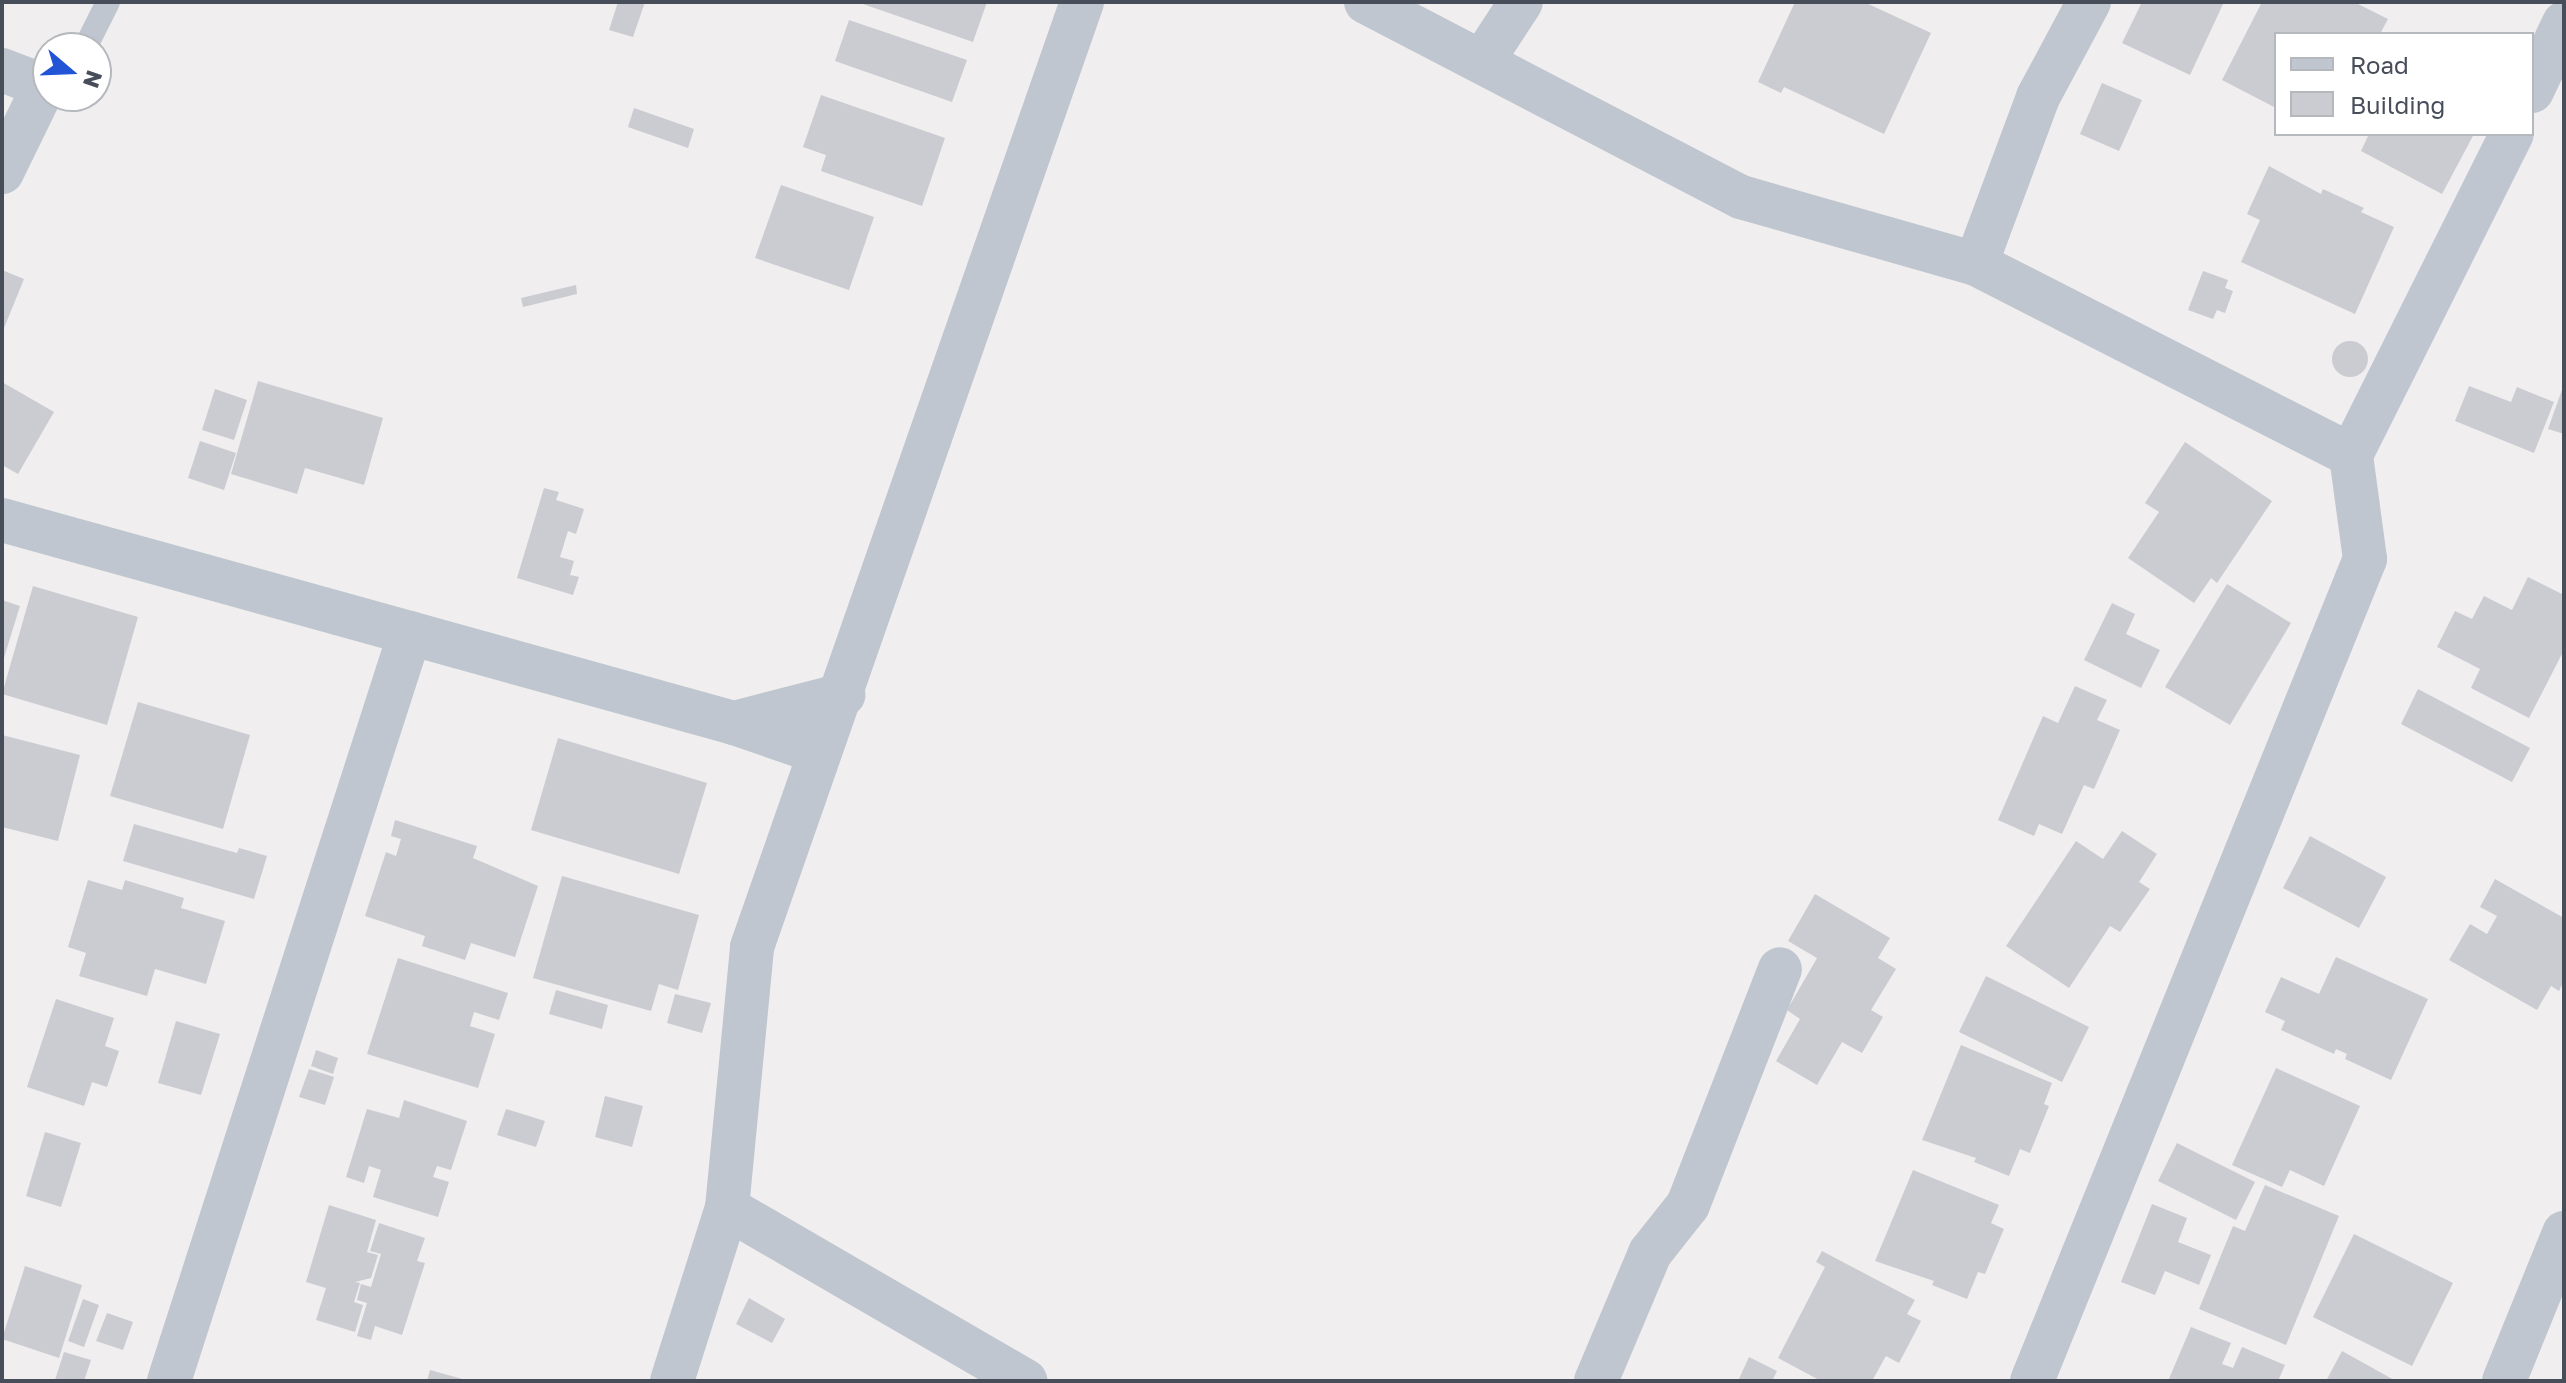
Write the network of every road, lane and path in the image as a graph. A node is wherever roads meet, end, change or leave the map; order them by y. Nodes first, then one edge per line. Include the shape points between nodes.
1 (108, 2) edge
2 (1082, 2) edge
3 (1366, 2) edge
4 (1521, 2) edge
5 (2089, 2) edge
6 (2564, 23) edge
7 (93, 32) edge
8 (1483, 60) junction
9 (2, 70) edge
10 (32, 80) edge
11 (2534, 87) edge
12 (32, 112) edge
13 (2511, 136) edge
14 (2, 172) edge
15 (1976, 264) junction
16 (2351, 455) junction
17 (2, 520) edge
18 (410, 633) junction
19 (843, 695) junction
20 (734, 723) junction
21 (818, 752) junction
22 (1780, 969) dead end
23 (727, 1208) junction
24 (2564, 1233) edge
25 (169, 1381) edge
26 (672, 1381) edge
27 (1026, 1381) edge
28 (1596, 1381) edge
29 (2032, 1381) edge
30 (2504, 1381) edge

1 - 7 lane
2 - 19 street
3 - 8 street
4 - 8 street
5 - 15 street via 2038,97
6 - 11 street
8 - 15 street via 1741,197
9 - 10 street
12 - 14 street
13 - 16 street
15 - 16 street
16 - 29 street via 2365,559
17 - 18 street
18 - 20 street
18 - 25 street
19 - 20 street
19 - 21 street
20 - 21 street
21 - 23 street via 752,947
22 - 28 street via 1688,1205 1650,1253
23 - 26 street
23 - 27 street
24 - 30 street

